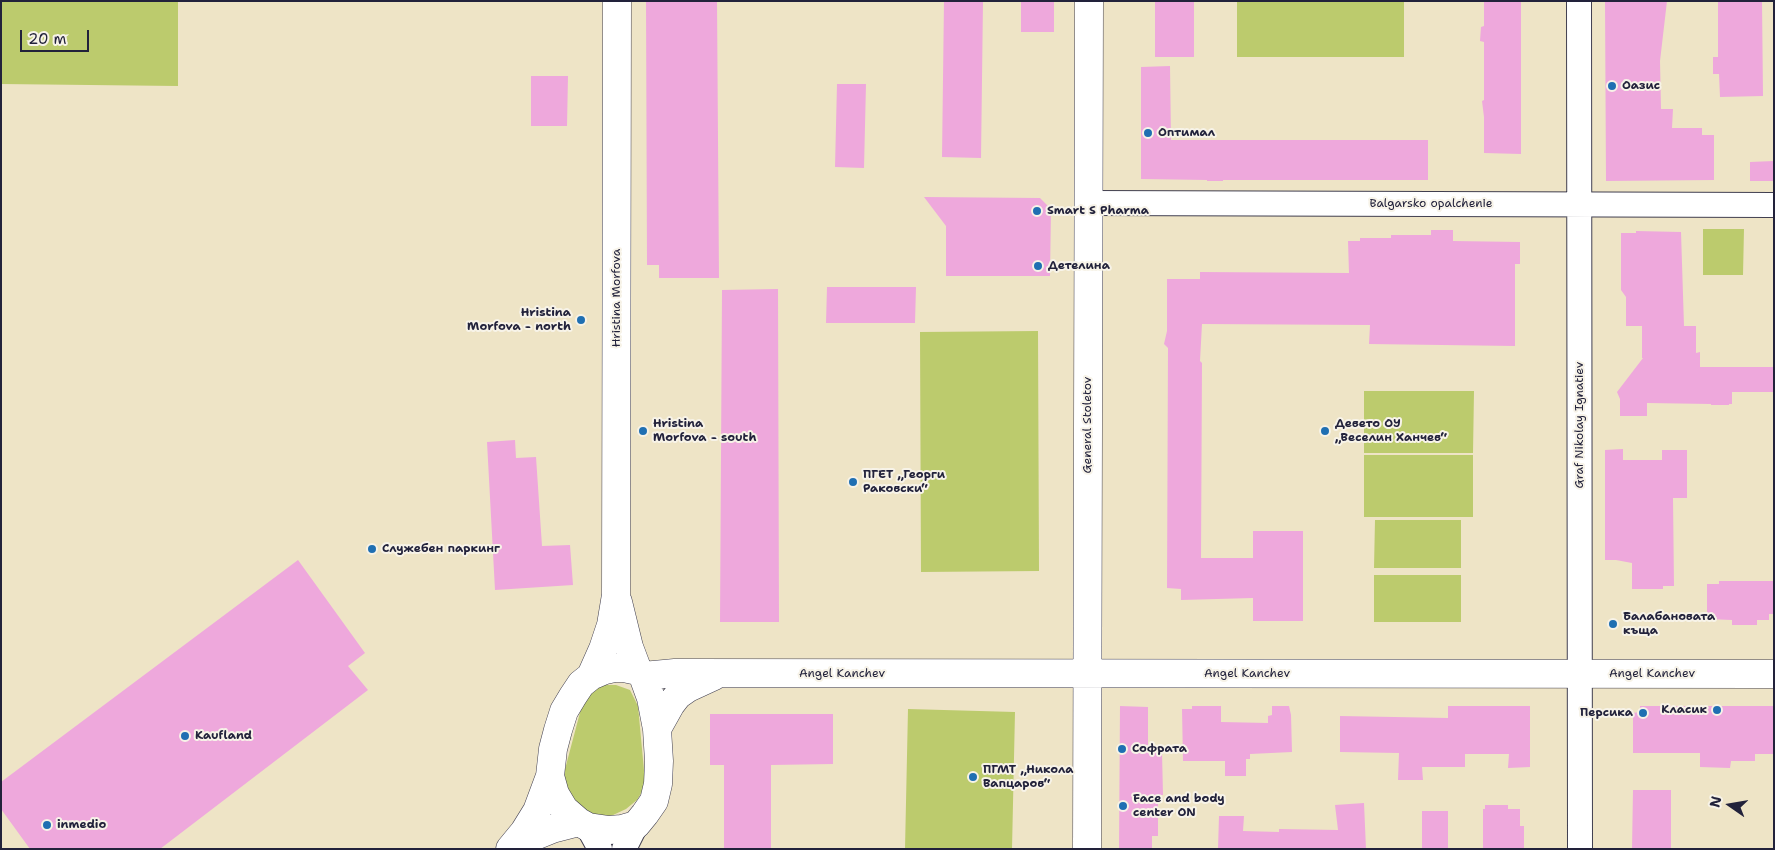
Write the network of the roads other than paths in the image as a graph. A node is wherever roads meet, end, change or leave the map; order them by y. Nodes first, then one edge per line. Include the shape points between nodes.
1 (617, 1) edge
2 (1089, 1) edge
3 (1579, 1) edge
4 (1088, 203) junction
5 (1580, 204) junction
6 (1774, 205) edge
7 (616, 596) junction
8 (640, 674) junction
9 (721, 674) junction
10 (1087, 674) junction
11 (1580, 674) junction
12 (1774, 674) edge
13 (591, 676) junction
14 (657, 729) junction
15 (550, 776) junction
16 (636, 825) junction
17 (589, 832) edge
18 (511, 849) edge
19 (624, 849) edge
20 (1087, 849) edge
21 (1580, 849) edge

1 - 7 street, Hristina Morfova
2 - 4 street, General Stoletov
3 - 5 street, Graf Nikolay Ignatiev
4 - 5 street, Balgarsko opalchenie
4 - 10 street, General Stoletov
5 - 6 street, Balgarsko opalchenie
5 - 11 street, Graf Nikolay Ignatiev
7 - 8 street, Hristina Morfova via 629,647
7 - 13 street, Hristina Morfova via 611,625
8 - 9 street, Angel Kanchev
8 - 13 street via 619,668
8 - 14 street via 652,698
9 - 10 street, Angel Kanchev
9 - 14 street, Angel Kanchev via 678,695
10 - 11 street, Angel Kanchev
10 - 20 street, General Stoletov
11 - 12 street, Angel Kanchev
11 - 21 street, Graf Nikolay Ignatiev
13 - 15 street via 581,684 564,711 553,749
14 - 16 street via 658,784 654,801
15 - 17 street via 564,809
15 - 18 street via 537,811
16 - 17 street via 622,830
16 - 19 street
17 - 18 street via 552,829

